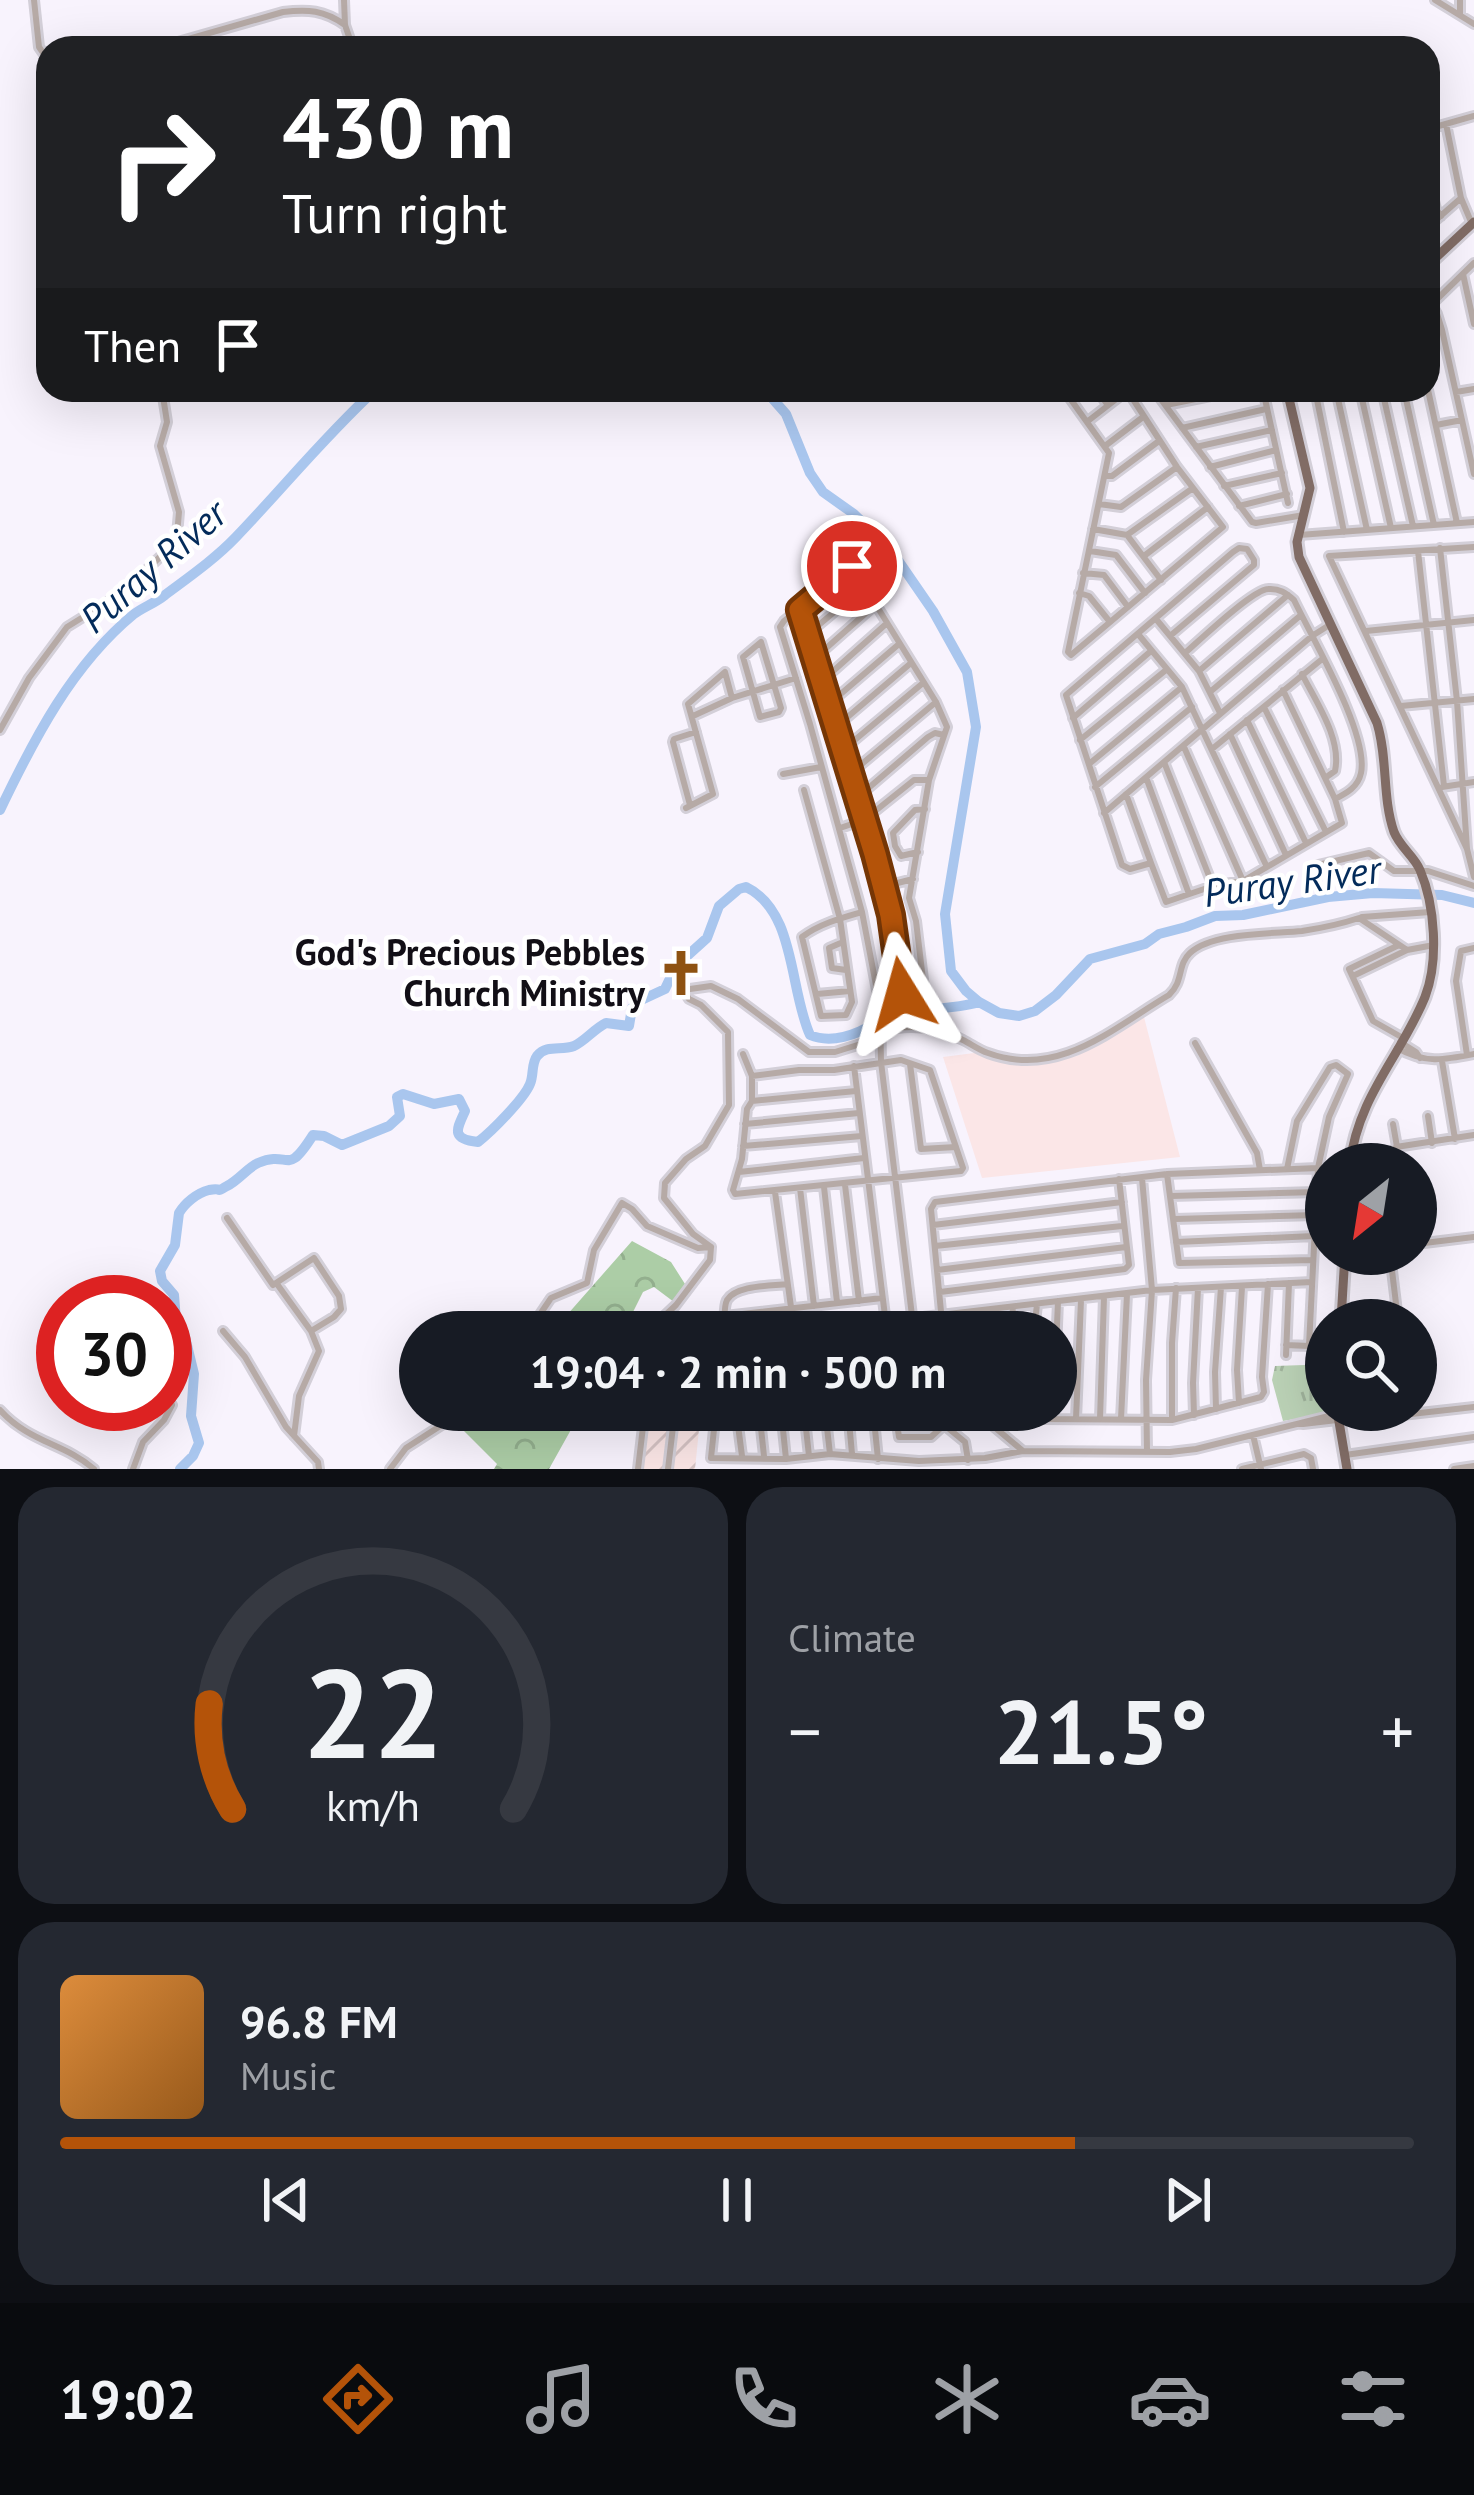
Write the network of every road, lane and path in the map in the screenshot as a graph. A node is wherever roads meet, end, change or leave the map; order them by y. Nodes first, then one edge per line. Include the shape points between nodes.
1 (34, 0) edge
2 (1436, 0) edge
3 (1460, 0) edge
4 (344, 2) edge
5 (323, 12) junction
6 (1460, 14) junction
7 (1474, 24) edge
8 (345, 25) junction
9 (38, 36) edge
10 (199, 36) edge
11 (349, 36) edge
12 (1474, 116) edge
13 (1446, 124) junction
14 (1440, 126) edge
15 (1461, 198) junction
16 (1441, 216) edge
17 (1473, 223) edge
18 (1440, 254) edge
19 (1474, 263) edge
20 (1463, 274) junction
21 (1440, 293) edge
22 (1474, 324) edge
23 (1440, 325) edge
24 (1474, 389) edge
25 (1456, 392) junction
26 (164, 402) edge
27 (1073, 402) edge
28 (1110, 402) edge
29 (1134, 402) edge
30 (1164, 402) edge
31 (1181, 402) edge
32 (1266, 402) edge
33 (1290, 402) edge
34 (1317, 402) edge
35 (1339, 402) edge
36 (1363, 402) edge
37 (1385, 402) edge
38 (1407, 402) edge
39 (1430, 402) edge
40 (1107, 404) joint
41 (1166, 405) junction
42 (1267, 409) junction
43 (1143, 417) junction
44 (1462, 420) junction
45 (1087, 422) junction
46 (1435, 425) junction
47 (1182, 428) junction
48 (1272, 430) junction
49 (1159, 441) junction
50 (1105, 446) junction
51 (1196, 447) junction
52 (1276, 450) junction
53 (1177, 467) junction
54 (1210, 467) junction
55 (1282, 473) junction
56 (1474, 474) edge
57 (1105, 476) junction
58 (1224, 486) junction
59 (1194, 488) junction
60 (1099, 504) junction
61 (1238, 506) junction
62 (1208, 507) junction
63 (1304, 515) junction
64 (1474, 522) edge
65 (1457, 523) junction
66 (1433, 525) junction
67 (1413, 526) junction
68 (1391, 528) junction
69 (1093, 529) junction
70 (1367, 530) junction
71 (1344, 532) junction
72 (1127, 535) junction
73 (1299, 535) junction
74 (1474, 547) edge
75 (1440, 548) junction
76 (1418, 550) junction
77 (1089, 551) junction
78 (1144, 556) junction
79 (1083, 573) junction
80 (1161, 580) junction
81 (864, 587) junction
82 (1145, 592) junction
83 (1079, 593) junction
84 (1289, 595) junction
85 (875, 605) junction
86 (1128, 607) junction
87 (800, 610) junction
88 (1301, 615) junction
89 (1156, 619) junction
90 (1474, 620) edge
91 (1110, 622) junction
92 (1448, 622) junction
93 (886, 623) junction
94 (1331, 625) junction
95 (1426, 625) junction
96 (1366, 631) junction
97 (808, 634) junction
98 (1138, 634) junction
99 (1170, 636) junction
100 (1312, 636) junction
101 (899, 644) junction
102 (1151, 651) junction
103 (1184, 653) junction
104 (815, 658) junction
105 (1322, 659) junction
106 (911, 663) junction
107 (1167, 669) junction
108 (1199, 671) junction
109 (1302, 674) junction
110 (796, 678) junction
111 (822, 681) junction
112 (923, 683) junction
113 (774, 685) junction
114 (1182, 687) junction
115 (1283, 690) junction
116 (753, 691) junction
117 (1210, 692) junction
118 (732, 698) junction
119 (1474, 699) edge
120 (1457, 701) junction
121 (936, 702) junction
122 (1435, 703) junction
123 (830, 704) junction
124 (1402, 706) junction
125 (1192, 707) junction
126 (1264, 707) junction
127 (1220, 712) junction
128 (691, 716) junction
129 (1073, 718) junction
130 (1247, 720) junction
131 (837, 726) junction
132 (1203, 729) junction
133 (0, 730) edge
134 (696, 732) junction
135 (1230, 734) junction
136 (944, 736) junction
137 (1080, 740) junction
138 (1184, 746) junction
139 (844, 749) junction
140 (1212, 749) junction
141 (1164, 762) junction
142 (1089, 764) junction
143 (821, 767) junction
144 (851, 773) junction
145 (783, 774) dead end
146 (1146, 778) junction
147 (1325, 778) junction
148 (928, 780) junction
149 (1474, 782) edge
150 (1463, 784) junction
151 (1095, 787) junction
152 (1442, 787) junction
153 (804, 790) dead end
154 (1126, 794) junction
155 (858, 796) junction
156 (1336, 799) junction
157 (925, 809) junction
158 (1104, 813) junction
159 (864, 820) junction
160 (840, 828) junction
161 (1326, 832) junction
162 (1306, 843) junction
163 (918, 852) junction
164 (1470, 853) edge
165 (1286, 856) junction
166 (1150, 863) junction
167 (1318, 865) dead end
168 (1266, 866) junction
169 (1421, 873) junction
170 (1474, 877) edge
171 (913, 879) junction
172 (1243, 881) junction
173 (1214, 886) junction
174 (1474, 886) edge
175 (882, 887) junction
176 (1190, 894) junction
177 (1430, 910) junction
178 (862, 912) junction
179 (1359, 918) junction
180 (840, 919) junction
181 (843, 942) junction
182 (1434, 945) junction
183 (1403, 947) junction
184 (1474, 948) edge
185 (847, 970) junction
186 (850, 991) junction
187 (816, 994) junction
188 (880, 1035) junction
189 (1196, 1043) dead end
190 (1400, 1043) junction
191 (743, 1054) dead end
192 (1471, 1055) edge
193 (1442, 1061) junction
194 (881, 1062) junction
195 (910, 1062) junction
196 (854, 1066) junction
197 (752, 1076) junction
198 (856, 1091) junction
199 (752, 1101) junction
200 (859, 1113) junction
201 (1428, 1116) dead end
202 (745, 1124) junction
203 (1393, 1124) dead end
204 (1474, 1135) edge
205 (862, 1136) junction
206 (1455, 1139) junction
207 (1323, 1143) edge
208 (1354, 1143) edge
209 (1395, 1143) edge
210 (1432, 1143) joint
211 (743, 1146) junction
212 (956, 1147) junction
213 (864, 1158) junction
214 (1287, 1168) junction
215 (1305, 1168) edge
216 (1260, 1170) junction
217 (739, 1172) junction
218 (1168, 1174) junction
219 (895, 1177) junction
220 (1142, 1178) junction
221 (1120, 1179) junction
222 (867, 1181) junction
223 (844, 1184) junction
224 (824, 1186) junction
225 (800, 1188) junction
226 (776, 1192) junction
227 (1305, 1192) edge
228 (1171, 1196) junction
229 (1122, 1202) junction
230 (1305, 1214) edge
231 (227, 1218) dead end
232 (1173, 1219) junction
233 (933, 1225) junction
234 (1124, 1226) junction
235 (1305, 1236) edge
236 (1474, 1237) edge
237 (1437, 1241) edge
238 (1176, 1242) junction
239 (935, 1246) junction
240 (711, 1247) junction
241 (1126, 1247) junction
242 (1305, 1260) edge
243 (937, 1270) junction
244 (1312, 1275) edge
245 (1312, 1282) junction
246 (276, 1283) junction
247 (787, 1283) junction
248 (1289, 1283) junction
249 (1268, 1284) junction
250 (1243, 1285) junction
251 (1221, 1287) junction
252 (1176, 1288) junction
253 (1198, 1288) junction
254 (1152, 1290) junction
255 (940, 1292) junction
256 (1127, 1294) junction
257 (1104, 1297) junction
258 (882, 1298) junction
259 (1081, 1300) junction
260 (859, 1301) junction
261 (1058, 1301) junction
262 (838, 1304) junction
263 (1037, 1304) junction
264 (814, 1306) junction
265 (1013, 1307) junction
266 (791, 1309) junction
267 (987, 1310) joint
268 (542, 1311) edge
269 (670, 1311) edge
270 (726, 1311) edge
271 (772, 1311) edge
272 (884, 1311) edge
273 (911, 1311) edge
274 (941, 1311) edge
275 (977, 1311) edge
276 (1013, 1311) edge
277 (1036, 1311) edge
278 (1058, 1311) edge
279 (311, 1330) junction
280 (223, 1331) dead end
281 (1077, 1395) edge
282 (1239, 1403) junction
283 (1474, 1407) edge
284 (1216, 1409) junction
285 (0, 1410) edge
286 (1437, 1410) edge
287 (1195, 1415) junction
288 (1077, 1419) edge
289 (1121, 1419) junction
290 (1100, 1420) junction
291 (1172, 1420) junction
292 (1145, 1421) junction
293 (1305, 1424) edge
294 (153, 1431) edge
295 (433, 1431) edge
296 (643, 1431) edge
297 (673, 1431) edge
298 (713, 1431) edge
299 (739, 1431) edge
300 (761, 1431) edge
301 (783, 1431) edge
302 (806, 1431) edge
303 (828, 1431) edge
304 (850, 1431) edge
305 (875, 1431) edge
306 (898, 1431) edge
307 (937, 1431) edge
308 (952, 1431) edge
309 (1000, 1431) edge
310 (1340, 1431) edge
311 (1253, 1435) junction
312 (294, 1436) junction
313 (1474, 1438) edge
314 (1023, 1450) junction
315 (1147, 1451) junction
316 (830, 1454) junction
317 (852, 1454) junction
318 (1345, 1455) junction
319 (742, 1456) junction
320 (764, 1456) junction
321 (809, 1456) junction
322 (1286, 1458) junction
323 (786, 1459) junction
324 (878, 1459) junction
325 (968, 1460) junction
326 (1260, 1466) edge
327 (1474, 1466) edge
328 (94, 1469) edge
329 (134, 1469) edge
330 (319, 1469) edge
331 (390, 1469) edge
332 (638, 1469) edge
333 (668, 1469) edge
334 (1242, 1469) edge
335 (1288, 1469) edge
336 (1313, 1469) edge
337 (1347, 1469) edge
338 (1454, 1469) edge

1 - 9 street
2 - 6 street
3 - 6 street
4 - 5 street
4 - 8 street
5 - 8 street
5 - 10 street via 283,12
6 - 7 street
8 - 11 street
12 - 13 street
13 - 14 street
13 - 15 street
15 - 16 street
15 - 17 street
17 - 18 main road
19 - 20 street
20 - 21 street
20 - 22 street
23 - 25 street
24 - 25 street
25 - 44 street
26 - 133 street via 160,446 179,512 176,535 125,591 68,626
27 - 45 street
28 - 40 street
29 - 43 street
30 - 41 street
31 - 41 street
32 - 42 street
33 - 63 main road via 1309,482
34 - 71 street
35 - 70 street
36 - 68 street
37 - 67 street
38 - 66 street
39 - 46 street
40 - 45 street
41 - 47 street
42 - 47 street
42 - 48 street
43 - 49 street
43 - 50 street
44 - 46 street
44 - 56 street
45 - 50 street
46 - 65 street
47 - 51 street
48 - 51 street
48 - 52 street
49 - 53 street
49 - 57 street
50 - 57 street
51 - 54 street
52 - 54 street
52 - 55 street
53 - 59 street
53 - 60 street via 1121,507
54 - 58 street
55 - 58 street
55 - 61 street via 1288,499
57 - 60 street
58 - 61 street
59 - 62 street
59 - 72 street
60 - 69 street
61 - 63 street via 1256,524
62 - 78 street
62 - 80 street via 1222,529
63 - 73 main road
64 - 65 street
65 - 66 street
66 - 67 street
67 - 68 street
68 - 70 street
69 - 72 street
69 - 77 street
70 - 71 street
71 - 73 street
72 - 78 street
73 - 94 main road via 1304,571
74 - 75 street
75 - 76 street
75 - 92 street
76 - 95 street
76 - 96 street via 1329,556
77 - 79 street
77 - 82 street via 1116,555
78 - 80 street
79 - 83 street
79 - 86 street via 1106,576
80 - 82 street
81 - 85 street
81 - 87 street via 852,566
81 - 97 street
82 - 86 street
83 - 91 street
83 - 91 street via 1070,655
84 - 88 street
84 - 103 street via 1258,591
84 - 108 street
85 - 93 street
85 - 104 street
86 - 91 street
87 - 97 street
87 - 110 street via 780,627
88 - 100 street
88 - 117 street
89 - 98 street
89 - 99 street
89 - 99 street via 1239,548 1251,553 1254,565
90 - 92 street
92 - 95 street
92 - 120 street
93 - 101 street
93 - 111 street
94 - 100 street
94 - 169 main road via 1382,739 1393,829
95 - 96 street
95 - 122 street
96 - 124 street
97 - 104 street
98 - 102 street
98 - 129 street via 1066,695
99 - 103 street
100 - 105 street
100 - 127 street
101 - 106 street
101 - 123 street
102 - 107 street
102 - 129 street
103 - 108 street
104 - 111 street
105 - 109 street
105 - 156 street via 1361,750 1357,783
106 - 112 street
106 - 131 street
107 - 114 street
107 - 137 street
108 - 117 street
109 - 115 street
109 - 147 street via 1337,755
110 - 113 street
110 - 143 street
111 - 123 street
112 - 121 street
112 - 139 street
113 - 116 street
113 - 116 street via 779,712 760,717
113 - 116 street via 761,642 743,657
114 - 125 street
114 - 142 street
115 - 126 street
115 - 147 street
116 - 118 street
117 - 127 street
118 - 128 street
118 - 128 street via 725,672 688,704
119 - 120 street
120 - 122 street
120 - 150 street
121 - 136 street
121 - 144 street
122 - 124 street
122 - 152 street
123 - 131 street
124 - 152 street
125 - 132 street
125 - 151 street
126 - 130 street
126 - 161 street
127 - 132 street
128 - 134 street
129 - 137 street
130 - 135 street
130 - 162 street
131 - 139 street
132 - 138 street
132 - 140 street
134 - 134 street via 712,794 688,807 673,742
135 - 140 street
135 - 165 street
136 - 148 street
136 - 155 street via 928,737
137 - 142 street
138 - 141 street
138 - 172 street
139 - 144 street
140 - 168 street
141 - 146 street
141 - 173 street
142 - 151 street
143 - 145 street
143 - 160 street
144 - 155 street
146 - 154 street
146 - 176 street
147 - 156 street
148 - 157 street
148 - 159 street via 910,782
149 - 150 street
150 - 152 street
150 - 164 street
151 - 158 street
152 - 164 street
153 - 180 street
154 - 158 street
154 - 166 street
155 - 159 street
156 - 161 street via 1342,821
157 - 163 street
157 - 163 street via 893,833 901,856
158 - 166 street via 1122,866
159 - 160 street
159 - 175 street
160 - 178 street
161 - 162 street
162 - 165 street
163 - 171 street
164 - 170 street
165 - 168 street
166 - 176 street via 1166,902
167 - 169 street via 1369,853 1394,871
168 - 172 street
169 - 174 street
169 - 177 main road
171 - 175 street
171 - 175 street via 918,994 899,990
172 - 173 street
173 - 176 street
177 - 179 street
177 - 182 main road
178 - 180 street
178 - 188 street
179 - 183 street
179 - 188 street via 1196,949 1174,991 1072,1053 1005,1058 934,1028
180 - 181 street
180 - 187 street via 802,937
181 - 185 street
181 - 185 street via 829,952 833,970
182 - 183 street
182 - 190 main road via 1426,995
183 - 190 street via 1353,976 1373,1021
184 - 192 street via 1461,951 1456,976
185 - 186 street
186 - 187 street
186 - 187 street via 851,1008 834,1017 821,1016
188 - 194 street
188 - 240 street via 835,1052 808,1052 739,999 710,986 683,990 728,1032 731,1100 705,1146 664,1183 664,1198
189 - 216 street
190 - 193 street
190 - 208 main road
191 - 197 street
192 - 193 street
193 - 206 street
194 - 195 street
194 - 196 street
194 - 219 street
195 - 212 street via 933,1072
195 - 212 street via 921,1149
196 - 197 street
196 - 198 street
197 - 199 street
198 - 199 street
198 - 200 street
199 - 202 street
200 - 202 street
200 - 205 street
201 - 210 street
202 - 211 street
203 - 209 street
204 - 206 street
205 - 211 street
205 - 213 street
206 - 210 street
207 - 214 street via 1348,1074 1336,1065 1297,1120
211 - 217 street
212 - 219 street via 962,1171
213 - 217 street
213 - 222 street
214 - 215 street
214 - 216 street
216 - 218 street
217 - 226 street via 735,1194
218 - 220 street
218 - 228 street
219 - 222 street
219 - 273 street
220 - 221 street
220 - 254 street
221 - 229 street
221 - 233 street via 935,1202
222 - 223 street
222 - 258 street
223 - 224 street
223 - 260 street
224 - 225 street
224 - 262 street
225 - 226 street
225 - 264 street
226 - 247 street
227 - 228 street
228 - 232 street
229 - 233 street
229 - 234 street
230 - 232 street
231 - 246 street
232 - 238 street
233 - 239 street
234 - 239 street
234 - 241 street
235 - 238 street
236 - 237 street
238 - 242 street via 1182,1264
239 - 243 street
240 - 268 street via 647,1226 622,1203 593,1250 584,1286 551,1298
240 - 269 street via 710,1260
241 - 243 street
241 - 255 street via 1125,1270
243 - 255 street
244 - 245 street
245 - 248 street
245 - 248 street via 1309,1346 1286,1350
246 - 279 street
246 - 279 street via 314,1258 341,1309
247 - 266 street
247 - 270 street via 740,1290
248 - 249 street
249 - 250 street
249 - 282 street via 1264,1395
250 - 251 street
250 - 282 street
251 - 253 street
251 - 284 street
252 - 253 street
252 - 254 street
252 - 291 street
253 - 287 street
254 - 256 street
254 - 292 street
255 - 274 street
256 - 257 street
256 - 289 street
257 - 259 street
257 - 290 street
258 - 260 street
258 - 272 street
259 - 261 street
259 - 281 street
260 - 262 street
261 - 263 street
261 - 278 street
262 - 264 street
263 - 265 street
263 - 277 street
264 - 266 street
265 - 267 street
265 - 276 street
266 - 271 street
267 - 275 street
279 - 312 street via 319,1351 298,1396
280 - 312 street
282 - 284 street
283 - 286 street
284 - 287 street
285 - 328 street
287 - 291 street
288 - 290 street
289 - 290 street
289 - 292 street
291 - 292 street
292 - 315 street
293 - 311 street
294 - 329 street
295 - 331 street
296 - 332 street
297 - 333 street
298 - 319 street via 710,1458
299 - 319 street
300 - 320 street
301 - 323 street
302 - 321 street
303 - 316 street
304 - 317 street
305 - 324 street
306 - 307 street
308 - 325 street
309 - 314 street
310 - 318 main road
311 - 315 street
311 - 326 street
312 - 330 street
313 - 318 street
314 - 315 street
314 - 325 street
316 - 317 street
316 - 321 street
317 - 324 street
318 - 337 main road
319 - 320 street
320 - 323 street
321 - 323 street
322 - 326 street
322 - 335 street
322 - 336 street via 1307,1455
324 - 325 street
326 - 334 street
327 - 338 street

